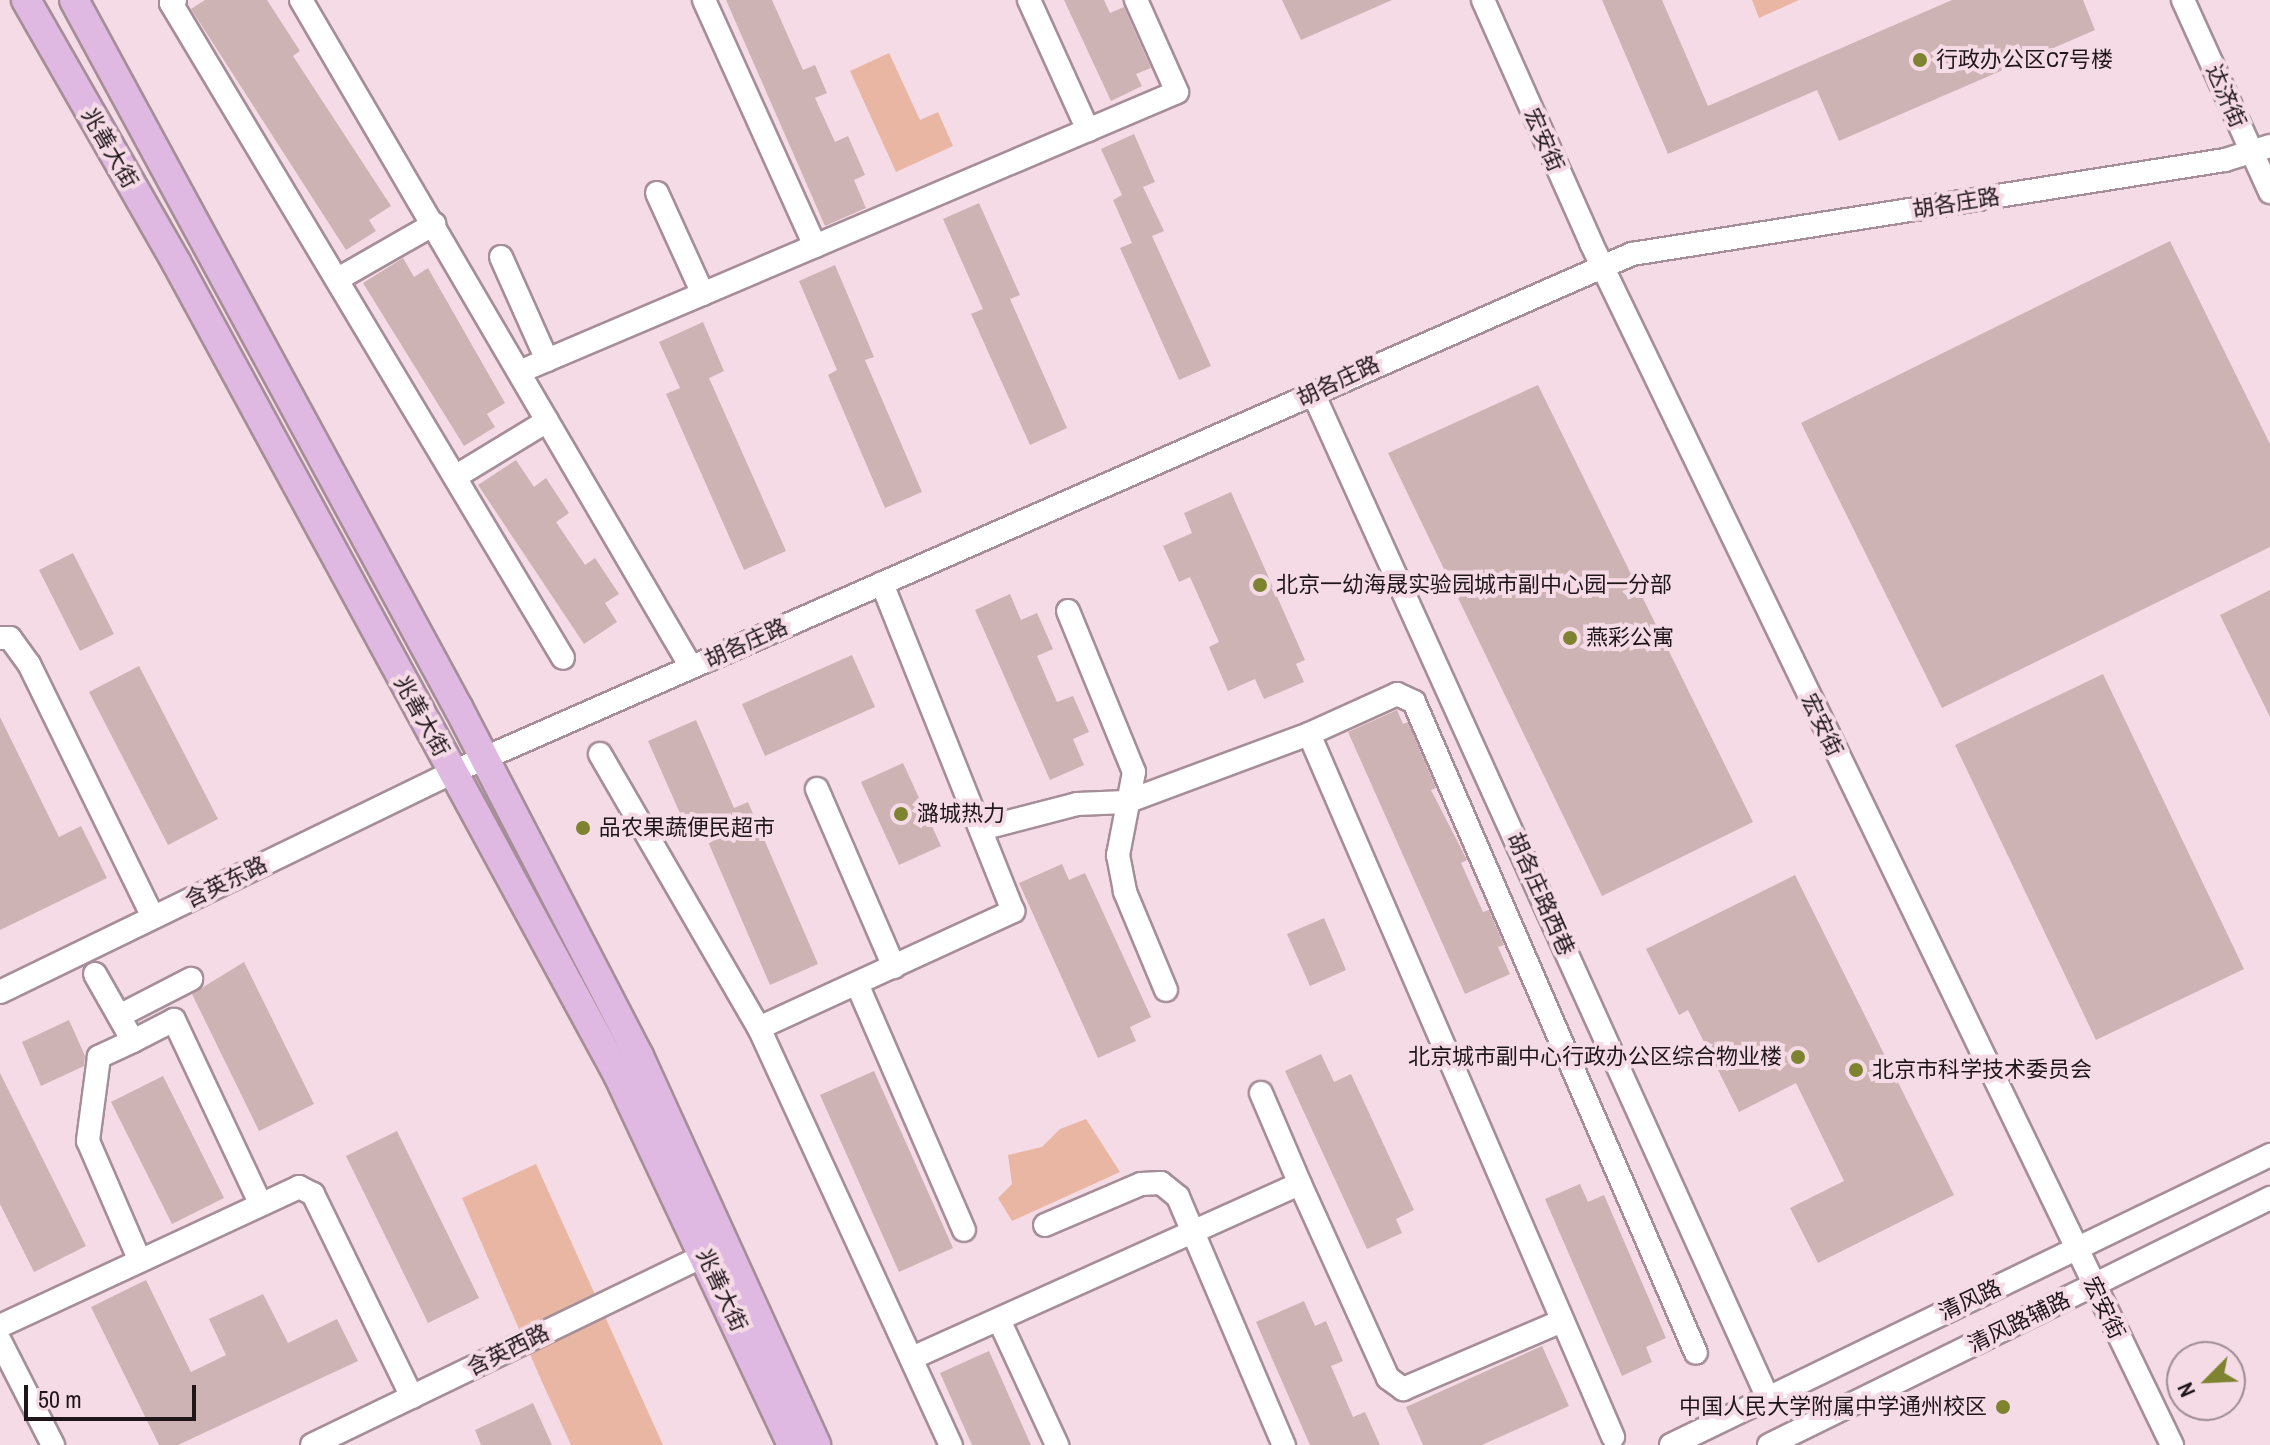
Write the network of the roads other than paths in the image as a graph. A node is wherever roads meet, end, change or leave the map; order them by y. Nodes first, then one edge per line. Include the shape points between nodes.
1 (26, 0) edge
2 (74, 0) edge
3 (175, 0) edge
4 (301, 0) edge
5 (704, 0) edge
6 (1029, 0) edge
7 (1136, 0) edge
8 (1483, 0) edge
9 (2183, 0) edge
10 (1088, 130) junction
11 (2261, 150) edge
12 (2270, 192) edge
13 (657, 193) dead end
14 (434, 224) junction
15 (815, 246) junction
16 (501, 257) dead end
17 (1602, 267) junction
18 (338, 279) junction
19 (703, 294) junction
20 (547, 360) junction
21 (519, 372) junction
22 (1313, 393) junction
23 (547, 421) junction
24 (455, 477) junction
25 (882, 583) junction
26 (1068, 611) dead end
27 (0, 638) edge
28 (563, 658) dead end
29 (691, 667) junction
30 (1309, 734) junction
31 (600, 754) dead end
32 (483, 759) junction
33 (453, 772) junction
34 (817, 789) dead end
35 (1126, 802) junction
36 (981, 829) junction
37 (153, 917) junction
38 (894, 967) junction
39 (95, 974) dead end
40 (191, 979) dead end
41 (857, 984) junction
42 (1166, 990) dead end
43 (0, 992) edge
44 (121, 1015) junction
45 (759, 1028) junction
46 (133, 1041) junction
47 (1261, 1093) dead end
48 (2270, 1155) edge
49 (1300, 1184) junction
50 (2270, 1198) edge
51 (260, 1203) junction
52 (1045, 1225) dead end
53 (964, 1230) dead end
54 (1194, 1234) junction
55 (2075, 1250) junction
56 (705, 1255) junction
57 (139, 1259) junction
58 (2093, 1286) junction
59 (1562, 1321) junction
60 (1000, 1322) junction
61 (0, 1326) edge
62 (0, 1341) edge
63 (1696, 1353) dead end
64 (912, 1358) junction
65 (1767, 1396) junction
66 (412, 1397) junction
67 (1613, 1437) dead end
68 (1281, 1444) edge
69 (53, 1445) edge
70 (312, 1445) edge
71 (792, 1445) edge
72 (816, 1445) edge
73 (951, 1445) edge
74 (1057, 1445) edge
75 (1671, 1445) edge
76 (1769, 1445) edge
77 (2172, 1445) edge

1 - 33 main road, 兆善大街 via 176,262
2 - 32 main road, 兆善大街
3 - 18 street via 171,3
4 - 14 street
5 - 15 street
6 - 10 street
7 - 10 street via 1177,92
8 - 17 street, 宏安街
9 - 11 street, 达济街
10 - 15 street
11 - 12 street, 达济街
11 - 17 street, 胡各庄路 via 1632,254
13 - 19 street
14 - 18 street
14 - 21 street
15 - 19 street
16 - 20 street
17 - 22 street, 胡各庄路
17 - 55 street, 宏安街
18 - 24 street
19 - 20 street
20 - 21 street
21 - 23 street
22 - 25 street, 胡各庄路
22 - 65 street, 胡各庄路西巷
23 - 24 street
23 - 29 street
24 - 28 street
25 - 29 street, 胡各庄路
25 - 36 street
26 - 35 street via 1134,772
27 - 37 street via 10,638 29,664
29 - 32 street, 胡各庄路
30 - 35 street
30 - 59 street
30 - 63 street via 1397,694 1414,702
31 - 45 street
32 - 33 street, 胡各庄路
32 - 72 main road, 兆善大街 via 639,1056
33 - 37 street, 含英东路
33 - 56 main road, 兆善大街 via 618,1075
34 - 38 street
35 - 36 street via 1077,804
35 - 42 street via 1118,855 1125,892
36 - 38 street via 1013,911
37 - 43 street, 含英东路
38 - 41 street
39 - 44 street
40 - 44 street
41 - 45 street
41 - 53 street
44 - 46 street
45 - 64 street
46 - 51 street via 174,1020
46 - 57 street via 99,1057 88,1141
47 - 49 street
48 - 55 street, 清风路
49 - 54 street
49 - 59 street via 1388,1378 1403,1389
50 - 58 street, 清风路辅路
51 - 57 street
51 - 66 street via 299,1187 313,1194
52 - 54 street via 1141,1184 1161,1183 1178,1197
54 - 60 street
54 - 68 street
55 - 58 street, 宏安街
55 - 65 street, 清风路
56 - 66 street, 含英西路
56 - 71 main road, 兆善大街
57 - 61 street
58 - 76 street, 清风路辅路
58 - 77 street, 宏安街
59 - 67 street
60 - 64 street
60 - 74 street
62 - 69 street
64 - 73 street
65 - 75 street, 清风路
66 - 70 street, 含英西路

